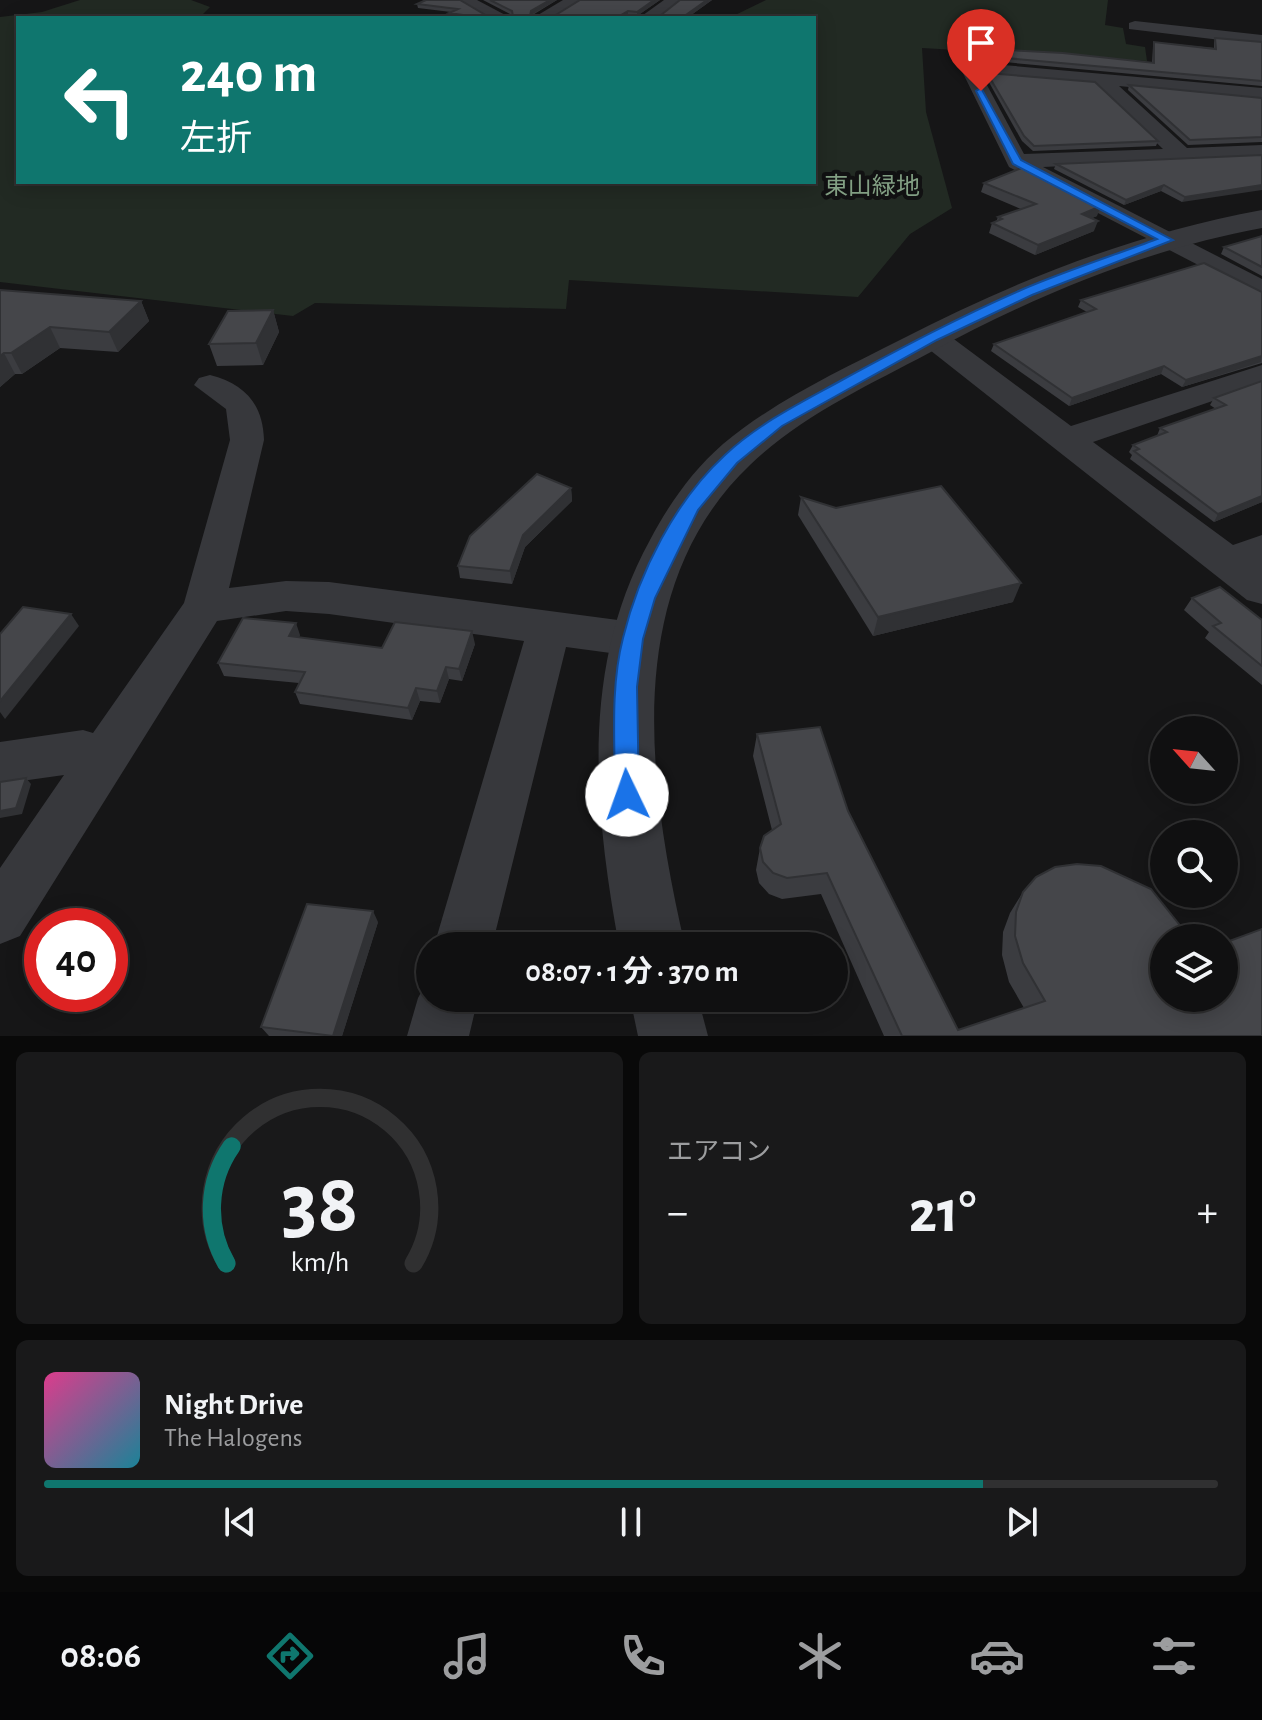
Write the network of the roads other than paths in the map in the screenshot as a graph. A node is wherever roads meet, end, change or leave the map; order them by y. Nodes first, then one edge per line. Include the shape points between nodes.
1 (574, 0) edge
2 (674, 0) edge
3 (469, 1) edge
4 (499, 16) edge
5 (545, 16) edge
6 (650, 16) edge
7 (1135, 26) dead end
8 (1257, 39) edge
9 (1259, 64) edge
10 (1100, 79) junction
11 (1262, 94) edge
12 (1262, 151) edge
13 (1181, 154) junction
14 (1017, 162) junction
15 (1262, 219) edge
16 (1167, 240) junction
17 (1262, 290) edge
18 (932, 337) junction
19 (1262, 374) edge
20 (210, 385) dead end
21 (1066, 439) junction
22 (1245, 556) edge
23 (1262, 589) edge
24 (204, 607) junction
25 (549, 628) junction
26 (633, 639) junction
27 (103, 758) junction
28 (0, 763) edge
29 (0, 916) edge
30 (467, 932) edge
31 (650, 932) edge
32 (444, 1012) edge
33 (667, 1012) edge
34 (438, 1036) edge
35 (673, 1036) edge

1 - 5 street
2 - 6 street
3 - 4 street
7 - 8 street
8 - 9 street
10 - 11 street
10 - 13 street
10 - 14 street via 969,67
12 - 13 street
13 - 14 street
14 - 16 street
15 - 16 street
16 - 17 street
16 - 18 street via 1027,292
18 - 21 street
18 - 26 street via 776,423 731,459 672,537
19 - 21 street
20 - 24 street via 239,402 247,414 247,440
21 - 22 street
22 - 23 street
24 - 25 street via 286,596 329,598
24 - 27 street
25 - 26 street
25 - 30 street
26 - 31 street via 625,725 627,795
27 - 28 street via 83,751
27 - 29 street
32 - 34 street
33 - 35 street

